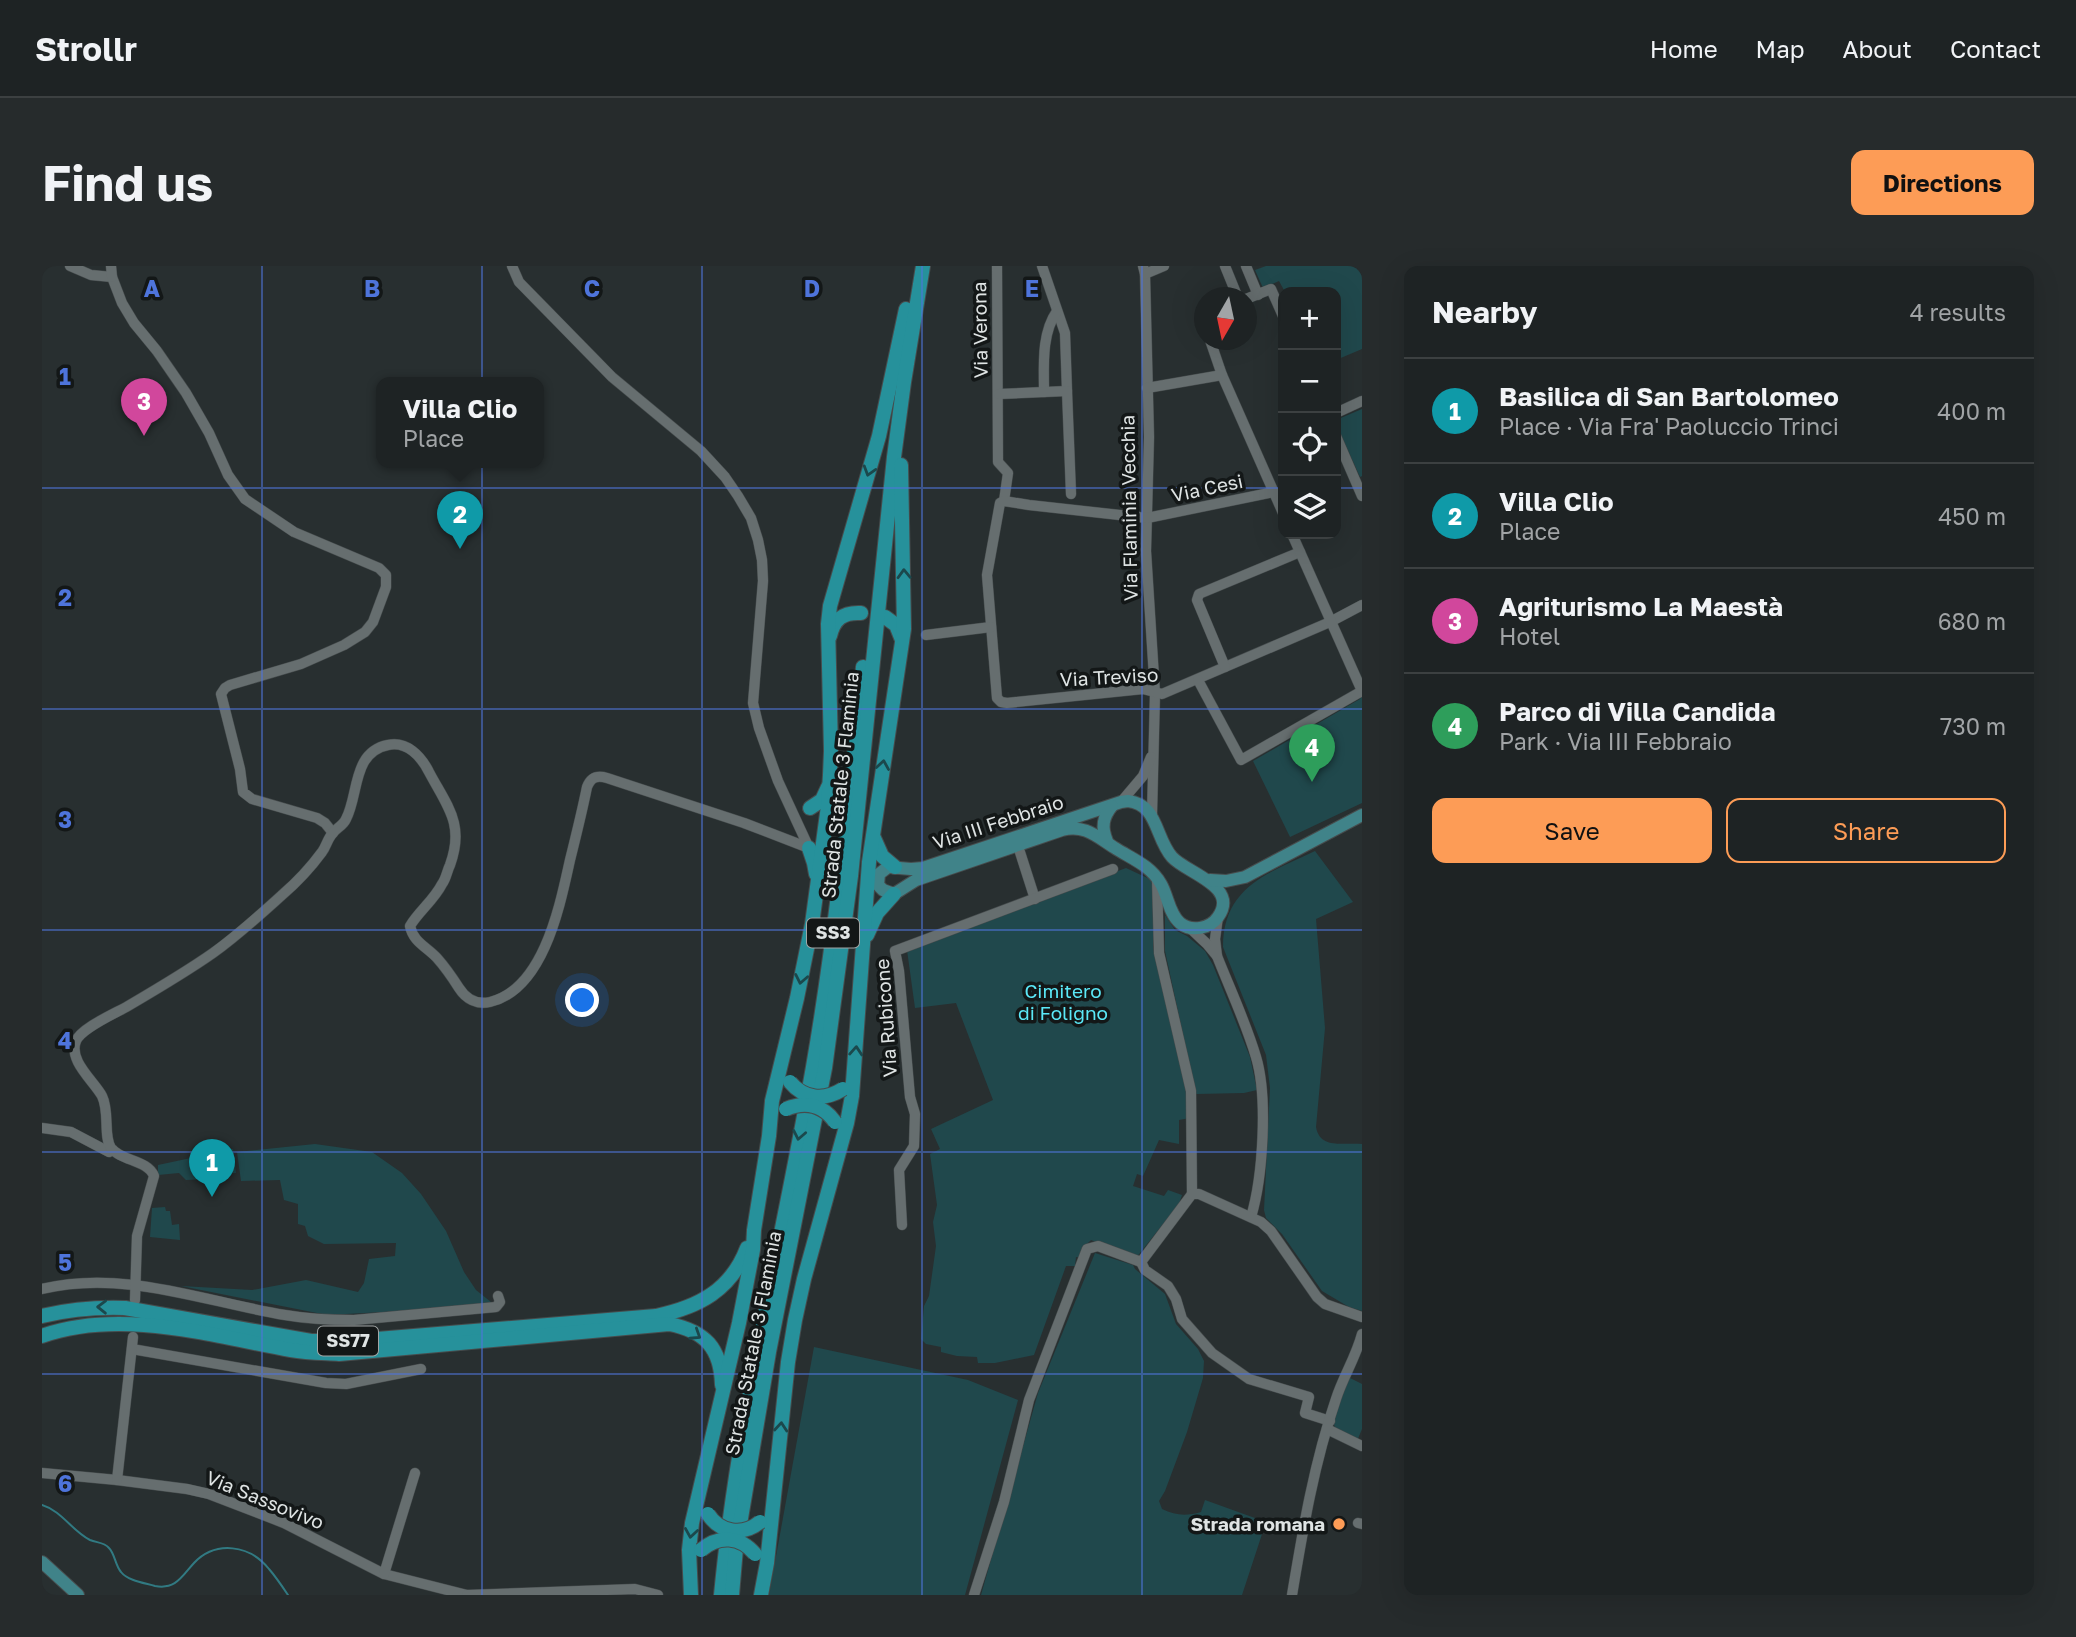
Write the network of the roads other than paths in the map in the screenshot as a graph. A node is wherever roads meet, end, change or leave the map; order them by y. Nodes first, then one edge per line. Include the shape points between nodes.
1 (70, 266) edge
2 (512, 266) edge
3 (913, 266) edge
4 (923, 266) edge
5 (997, 266) edge
6 (1042, 266) edge
7 (1164, 266) edge
8 (1224, 266) edge
9 (1246, 266) edge
10 (1144, 270) edge
11 (111, 271) edge
12 (1240, 287) edge
13 (1247, 287) edge
14 (1257, 294) edge
15 (1278, 305) edge
16 (910, 309) junction
17 (1058, 311) junction
18 (1046, 342) junction
19 (1066, 344) junction
20 (1213, 350) edge
21 (1222, 375) junction
22 (1147, 388) junction
23 (1067, 391) junction
24 (1044, 393) junction
25 (999, 394) junction
26 (1362, 401) edge
27 (1341, 410) edge
28 (1341, 447) edge
29 (1274, 492) junction
30 (1361, 492) edge
31 (1071, 494) dead end
32 (1004, 500) junction
33 (1278, 501) edge
34 (1147, 518) junction
35 (1294, 539) edge
36 (1300, 552) junction
37 (1362, 605) edge
38 (861, 613) dead end
39 (885, 617) dead end
40 (1330, 622) junction
41 (991, 628) junction
42 (926, 635) dead end
43 (902, 642) junction
44 (828, 644) junction
45 (1225, 667) junction
46 (1198, 680) junction
47 (1155, 693) junction
48 (1154, 750) junction
49 (830, 775) junction
50 (785, 798) junction
51 (1117, 804) junction
52 (810, 808) junction
53 (1152, 815) junction
54 (1362, 815) edge
55 (801, 831) junction
56 (873, 832) junction
57 (332, 833) junction
58 (1107, 841) junction
59 (1018, 846) junction
60 (809, 848) junction
61 (895, 867) junction
62 (1113, 869) dead end
63 (1245, 877) junction
64 (1157, 879) junction
65 (1210, 880) junction
66 (818, 887) junction
67 (894, 894) junction
68 (1035, 899) junction
69 (1220, 911) junction
70 (1190, 928) junction
71 (862, 953) junction
72 (1217, 957) junction
73 (782, 1063) junction
74 (854, 1078) junction
75 (42, 1128) edge
76 (769, 1136) junction
77 (842, 1143) junction
78 (113, 1150) junction
79 (1192, 1194) junction
80 (1257, 1197) junction
81 (1251, 1217) junction
82 (1261, 1222) junction
83 (902, 1225) dead end
84 (754, 1230) junction
85 (1141, 1262) junction
86 (135, 1285) junction
87 (42, 1289) edge
88 (498, 1296) dead end
89 (135, 1300) dead end
90 (42, 1316) edge
91 (1362, 1317) edge
92 (1362, 1334) edge
93 (42, 1336) edge
94 (134, 1337) dead end
95 (132, 1349) junction
96 (1360, 1353) edge
97 (421, 1370) dead end
98 (722, 1397) junction
99 (1328, 1425) junction
100 (1362, 1446) edge
101 (42, 1473) edge
102 (415, 1473) dead end
103 (117, 1480) junction
104 (702, 1488) junction
105 (774, 1495) junction
106 (42, 1562) edge
107 (384, 1574) junction
108 (690, 1578) junction
109 (78, 1595) edge
110 (467, 1595) edge
111 (658, 1595) edge
112 (691, 1595) edge
113 (721, 1595) edge
114 (732, 1595) edge
115 (761, 1595) edge
116 (974, 1595) edge
117 (1292, 1595) edge

1 - 11 street via 91,275
2 - 50 street via 519,282 583,348 713,464 746,508 763,572 753,703
3 - 16 highway, Strada Statale 3 Flaminia / SS3
4 - 16 highway, Strada Statale 3 Flaminia / SS3
5 - 25 street, Via Verona
6 - 17 street
7 - 10 street
8 - 12 street
9 - 13 street
10 - 22 street, Via Flaminia Vecchia
11 - 57 street via 122,303 186,393 245,499 294,532 386,574 384,595 365,632 301,664 230,685 221,694 243,793 317,818
14 - 15 street via 1271,289
43 -> 16 highway via 901,469 914,352
16 -> 44 highway via 830,606
16 -> 113 highway, Strada Statale 3 Flaminia / SS3 via 877,532 828,972 757,1352
16 - 114 highway, Strada Statale 3 Flaminia / SS3 via 852,863 825,1068 769,1352
17 - 18 street
17 - 19 street
18 - 19 street
18 - 24 street
19 - 23 street
20 - 21 street
21 - 22 street
21 - 29 street
22 - 34 street, Via Flaminia Vecchia
23 - 24 street, Via Verona
23 - 31 street
24 - 25 street, Via Verona
25 - 32 street, Via Verona via 998,462 1008,473
26 - 27 street
28 - 30 street
29 - 33 street
29 - 34 street, Via Cesi
32 - 34 street
32 - 41 street, Via Treviso via 987,575
34 - 47 street, Via Flaminia Vecchia
35 - 36 street
36 - 40 street
36 - 45 street via 1199,594 1197,600
37 - 40 street, Via Treviso
38 - 44 highway via 836,620
39 - 43 highway via 896,625
40 - 45 street, Via Treviso
40 - 46 street via 1362,691 1241,760
41 - 42 street
41 - 47 street, Via Treviso via 1001,702 1143,689
56 -> 43 highway
44 - 49 highway
45 - 46 street, Via Treviso
46 - 47 street, Via Treviso
47 - 48 street, Via Flaminia Vecchia
48 - 51 street, Via Flaminia Vecchia via 1143,776
48 - 53 street, Via Flaminia Vecchia
49 - 52 highway via 822,800
49 - 66 highway
50 - 52 street via 798,807
50 - 55 street
51 - 53 main road via 1140,804
51 - 58 main road, Via Flaminia Vecchia via 1103,821
51 - 61 main road, Via III Febbraio via 919,869
52 - 55 street via 802,818
53 - 65 main road, Via Flaminia Vecchia via 1173,858
54 - 63 main road
55 - 60 street
56 - 61 highway via 882,856
56 - 71 highway
57 - 60 street via 347,817 359,773 373,752 398,745 422,759 457,831 442,884 410,926 411,933 441,962 463,994 486,1003 521,984 548,940 587,787 596,776 744,822
57 - 78 street via 320,855 285,893 215,952 80,1034 77,1059 104,1099
58 - 59 main road via 1091,831 1070,828
58 - 64 main road
59 - 67 main road via 914,880
59 - 68 street
60 - 66 highway
61 - 67 main road via 883,869 877,880 881,889
62 - 68 street, Via Rubicone
63 - 65 main road
63 - 69 main road
64 - 70 main road via 1176,919
64 - 79 street via 1159,953 1191,1091
65 - 69 main road via 1220,894
66 -> 73 highway
67 - 71 highway via 873,919
68 - 83 street, Via Rubicone via 895,951 909,1097 915,1114 914,1146 899,1170
69 - 70 main road via 1208,925
69 - 72 street
70 - 72 street
74 -> 71 highway
72 - 80 street via 1256,1058 1262,1088
73 - 74 highway, bridge via 790,1082 811,1096 829,1096
73 - 76 highway
74 - 77 highway
75 - 78 street via 71,1132
76 - 77 highway, bridge via 786,1110 811,1105 835,1122
76 - 84 highway
105 -> 77 highway via 795,1320
78 - 86 street via 154,1176 137,1237
79 - 81 street
79 - 85 street
80 - 81 street
80 - 82 street
81 - 82 street
82 - 91 street via 1317,1297
84 -> 90 highway, SS77 via 741,1264 728,1280 706,1299 656,1316 332,1341 125,1308 69,1309
84 - 98 highway
85 - 99 street via 1168,1286 1182,1319 1212,1353 1249,1379 1309,1397 1305,1413
85 - 116 street via 1098,1246 1087,1249 1029,1400 1004,1502
86 - 87 street via 90,1283
86 - 88 street via 283,1315 336,1320 496,1307
86 - 89 street
92 - 96 street
93 -> 98 highway, SS77 via 78,1326 122,1324 339,1354 669,1324 694,1331 717,1354
94 - 95 street
95 - 97 street via 326,1383 346,1384
95 - 103 street
96 - 99 street via 1336,1398
98 - 104 highway
99 - 100 street
99 - 117 street via 1305,1516
101 - 103 street, Via Sassovivo
102 - 107 street
103 - 107 street, Via Sassovivo via 209,1494 284,1523
104 - 105 highway, bridge via 708,1514 717,1525 733,1531 761,1522
104 -> 108 highway via 690,1536
105 - 115 highway
106 - 109 main road
107 - 110 street, Via Sassovivo
108 - 112 highway
108 - 115 highway, bridge via 701,1550 724,1539 741,1542 760,1564
110 - 111 street, Via Sassovivo via 635,1589

